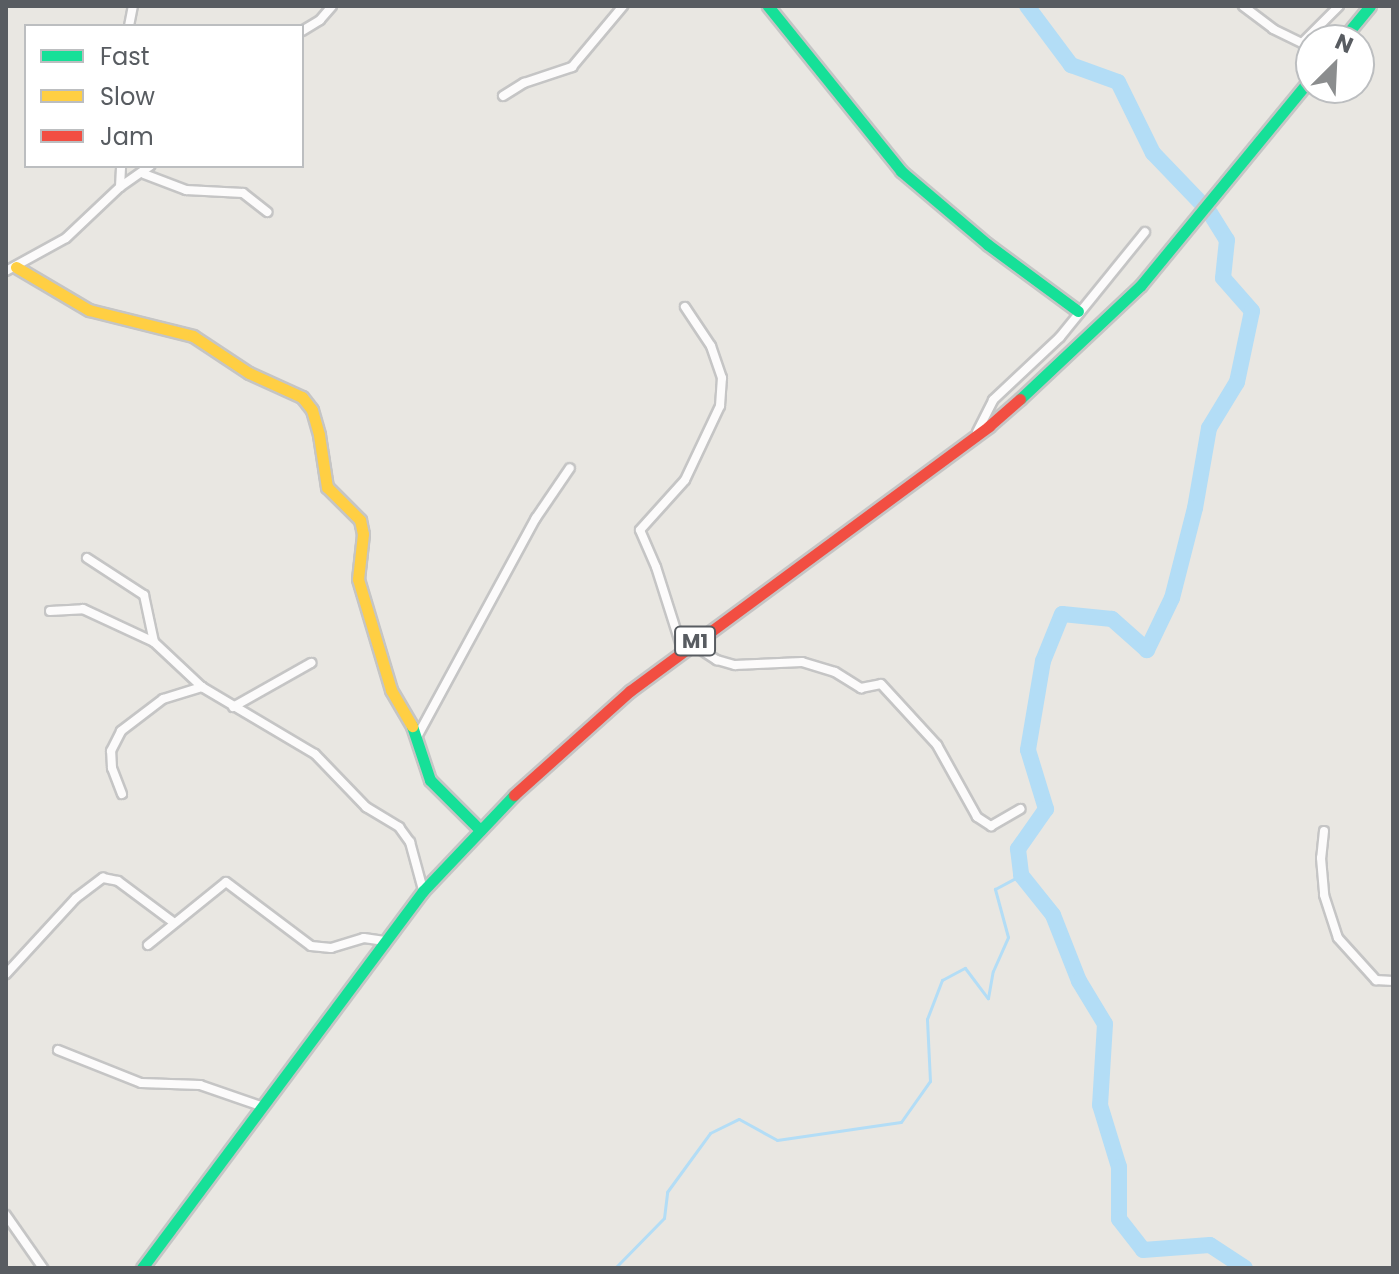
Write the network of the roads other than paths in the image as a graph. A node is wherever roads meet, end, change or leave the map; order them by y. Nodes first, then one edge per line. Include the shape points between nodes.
1 (332, 6) edge
2 (623, 6) edge
3 (768, 6) edge
4 (1243, 6) edge
5 (1339, 6) edge
6 (1370, 6) edge
7 (1355, 24) edge
8 (304, 30) edge
9 (503, 96) dead end
10 (1295, 97) edge
11 (121, 168) edge
12 (148, 168) edge
13 (144, 174) junction
14 (120, 187) junction
15 (267, 212) dead end
16 (1145, 232) dead end
17 (11, 269) edge
18 (685, 307) dead end
19 (1078, 311) junction
20 (975, 436) junction
21 (570, 468) dead end
22 (87, 558) dead end
23 (50, 611) dead end
24 (154, 642) junction
25 (687, 648) junction
26 (311, 663) dead end
27 (202, 687) junction
28 (233, 707) junction
29 (418, 735) junction
30 (122, 794) dead end
31 (1021, 809) dead end
32 (480, 830) junction
33 (1324, 831) dead end
34 (423, 891) junction
35 (173, 922) junction
36 (385, 941) junction
37 (148, 945) dead end
38 (6, 974) edge
39 (1393, 981) edge
40 (58, 1050) dead end
41 (261, 1106) junction
42 (6, 1215) edge
43 (43, 1268) edge
44 (142, 1268) edge

1 - 8 street
2 - 9 street via 572,67
3 - 19 main road via 901,171
4 - 5 street via 1302,43
6 - 7 main road
10 - 20 main road, M1 via 1141,285
11 - 14 street
12 - 13 street
13 - 14 street
13 - 15 street via 186,190 243,193
14 - 17 street via 66,238
16 - 19 street
17 - 29 main road via 89,310 193,336 249,373 302,397 319,435 327,487 360,520 362,598 391,690
18 - 25 street via 711,346 722,378 720,406 685,480 640,530
19 - 20 street via 1060,337 993,400
20 - 25 main road, M1
21 - 29 street via 536,518
22 - 24 street via 144,595
23 - 24 street via 83,609
24 - 27 street
25 - 31 street via 735,665 802,662 835,672 861,688 881,684 937,745 977,817 991,826
25 - 32 main road, M1 via 630,691
26 - 28 street
27 - 28 street
27 - 30 street via 163,699 112,743 112,768
28 - 34 street via 315,754 366,807 399,827 410,842
29 - 32 main road via 430,780
32 - 34 main road, M1
33 - 39 street via 1324,895 1338,938 1376,980
34 - 36 main road, M1
35 - 36 street via 226,882 311,946 331,948 364,938
35 - 37 street
35 - 38 street via 118,881 103,878 76,898
36 - 41 main road, M1
40 - 41 street via 141,1083 200,1085
41 - 44 main road, M1
42 - 43 street

